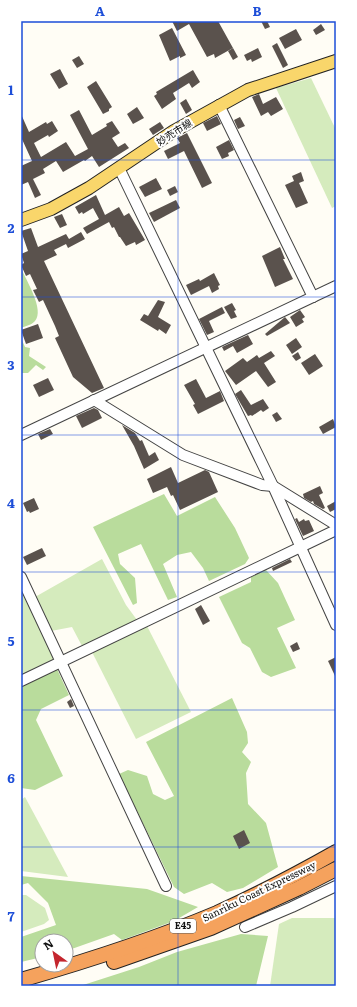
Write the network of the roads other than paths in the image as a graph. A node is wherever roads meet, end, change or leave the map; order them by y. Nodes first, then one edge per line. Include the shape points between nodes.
1 (336, 61) edge
2 (219, 105) junction
3 (119, 168) junction
4 (21, 220) edge
5 (336, 286) edge
6 (313, 297) junction
7 (206, 347) junction
8 (94, 400) junction
9 (21, 435) edge
10 (272, 486) junction
11 (336, 525) edge
12 (336, 530) edge
13 (300, 547) junction
14 (21, 577) edge
15 (336, 625) edge
16 (61, 662) junction
17 (21, 681) edge
18 (336, 852) edge
19 (336, 869) edge
20 (166, 886) dead end
21 (336, 886) edge
22 (245, 927) dead end
23 (21, 980) edge
24 (27, 986) edge

1 - 2 main road, 妙売市線 via 248,90
2 - 3 main road, 妙売市線
2 - 6 street
3 - 4 main road, 妙売市線 via 51,209
3 - 7 street
5 - 6 street
6 - 7 street
7 - 8 street
7 - 10 street
8 - 9 street
8 - 10 street via 183,455 262,485
10 - 11 street
10 - 13 street
12 - 13 street
13 - 15 street
13 - 16 street
14 - 16 street
16 - 17 street
16 - 20 street
18 - 23 highway, Sanriku Coast Expressway / E45 via 216,913 112,953
19 - 24 highway, Sanriku Coast Expressway / E45 via 211,928 118,961
21 - 22 street

